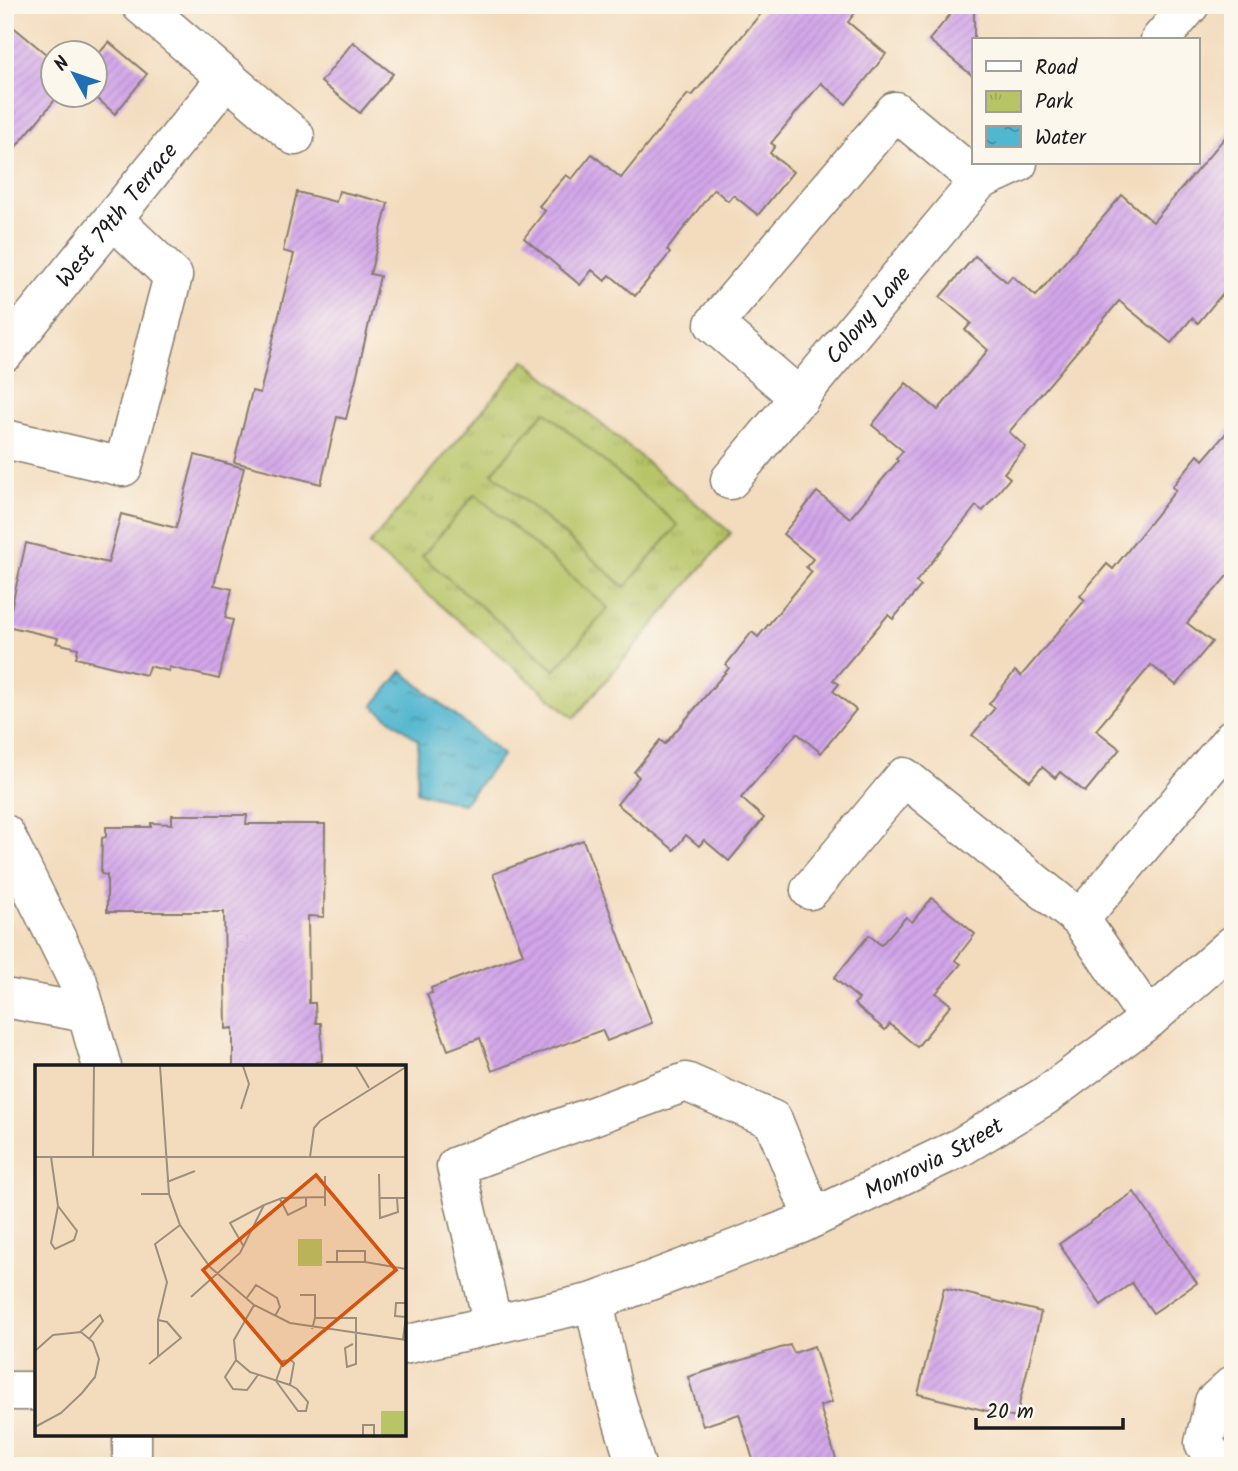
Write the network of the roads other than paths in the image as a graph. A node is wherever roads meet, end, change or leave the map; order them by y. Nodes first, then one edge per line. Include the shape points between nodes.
1 (141, 5) edge
2 (1190, 5) edge
3 (1162, 38) edge
4 (227, 78) junction
5 (295, 136) dead end
6 (1016, 164) edge
7 (979, 181) junction
8 (113, 219) junction
9 (5, 352) edge
10 (800, 398) junction
11 (5, 439) edge
12 (730, 480) dead end
13 (1233, 738) edge
14 (5, 834) edge
15 (810, 890) dead end
16 (1080, 919) junction
17 (1233, 945) edge
18 (5, 998) edge
19 (88, 1013) junction
20 (1149, 1020) junction
21 (101, 1065) edge
22 (813, 1218) junction
23 (594, 1302) junction
24 (493, 1325) junction
25 (406, 1345) edge
26 (1233, 1385) edge
27 (5, 1391) edge
28 (35, 1391) edge
29 (132, 1436) edge
30 (132, 1466) edge
31 (636, 1466) edge
32 (1219, 1466) edge

1 - 4 street
2 - 3 street
4 - 5 street
4 - 8 street, West 79th Terrace
6 - 7 street, Colony Lane
7 - 10 street, Colony Lane
7 - 10 street via 895,111 714,324
8 - 9 street, West 79th Terrace
8 - 11 street via 173,276 123,467
10 - 12 street, Colony Lane
13 - 16 street
14 - 19 street via 78,982
15 - 16 street via 904,777
16 - 20 street
17 - 20 street, Monrovia Street
18 - 19 street
19 - 21 street
20 - 22 street, Monrovia Street via 1045,1096 960,1148
22 - 23 street, Monrovia Street
22 - 24 street via 773,1120 686,1082 456,1166
23 - 24 street, Monrovia Street
23 - 31 street
24 - 25 street, Monrovia Street
26 - 32 street via 1214,1402 1204,1443
27 - 28 street
29 - 30 street

